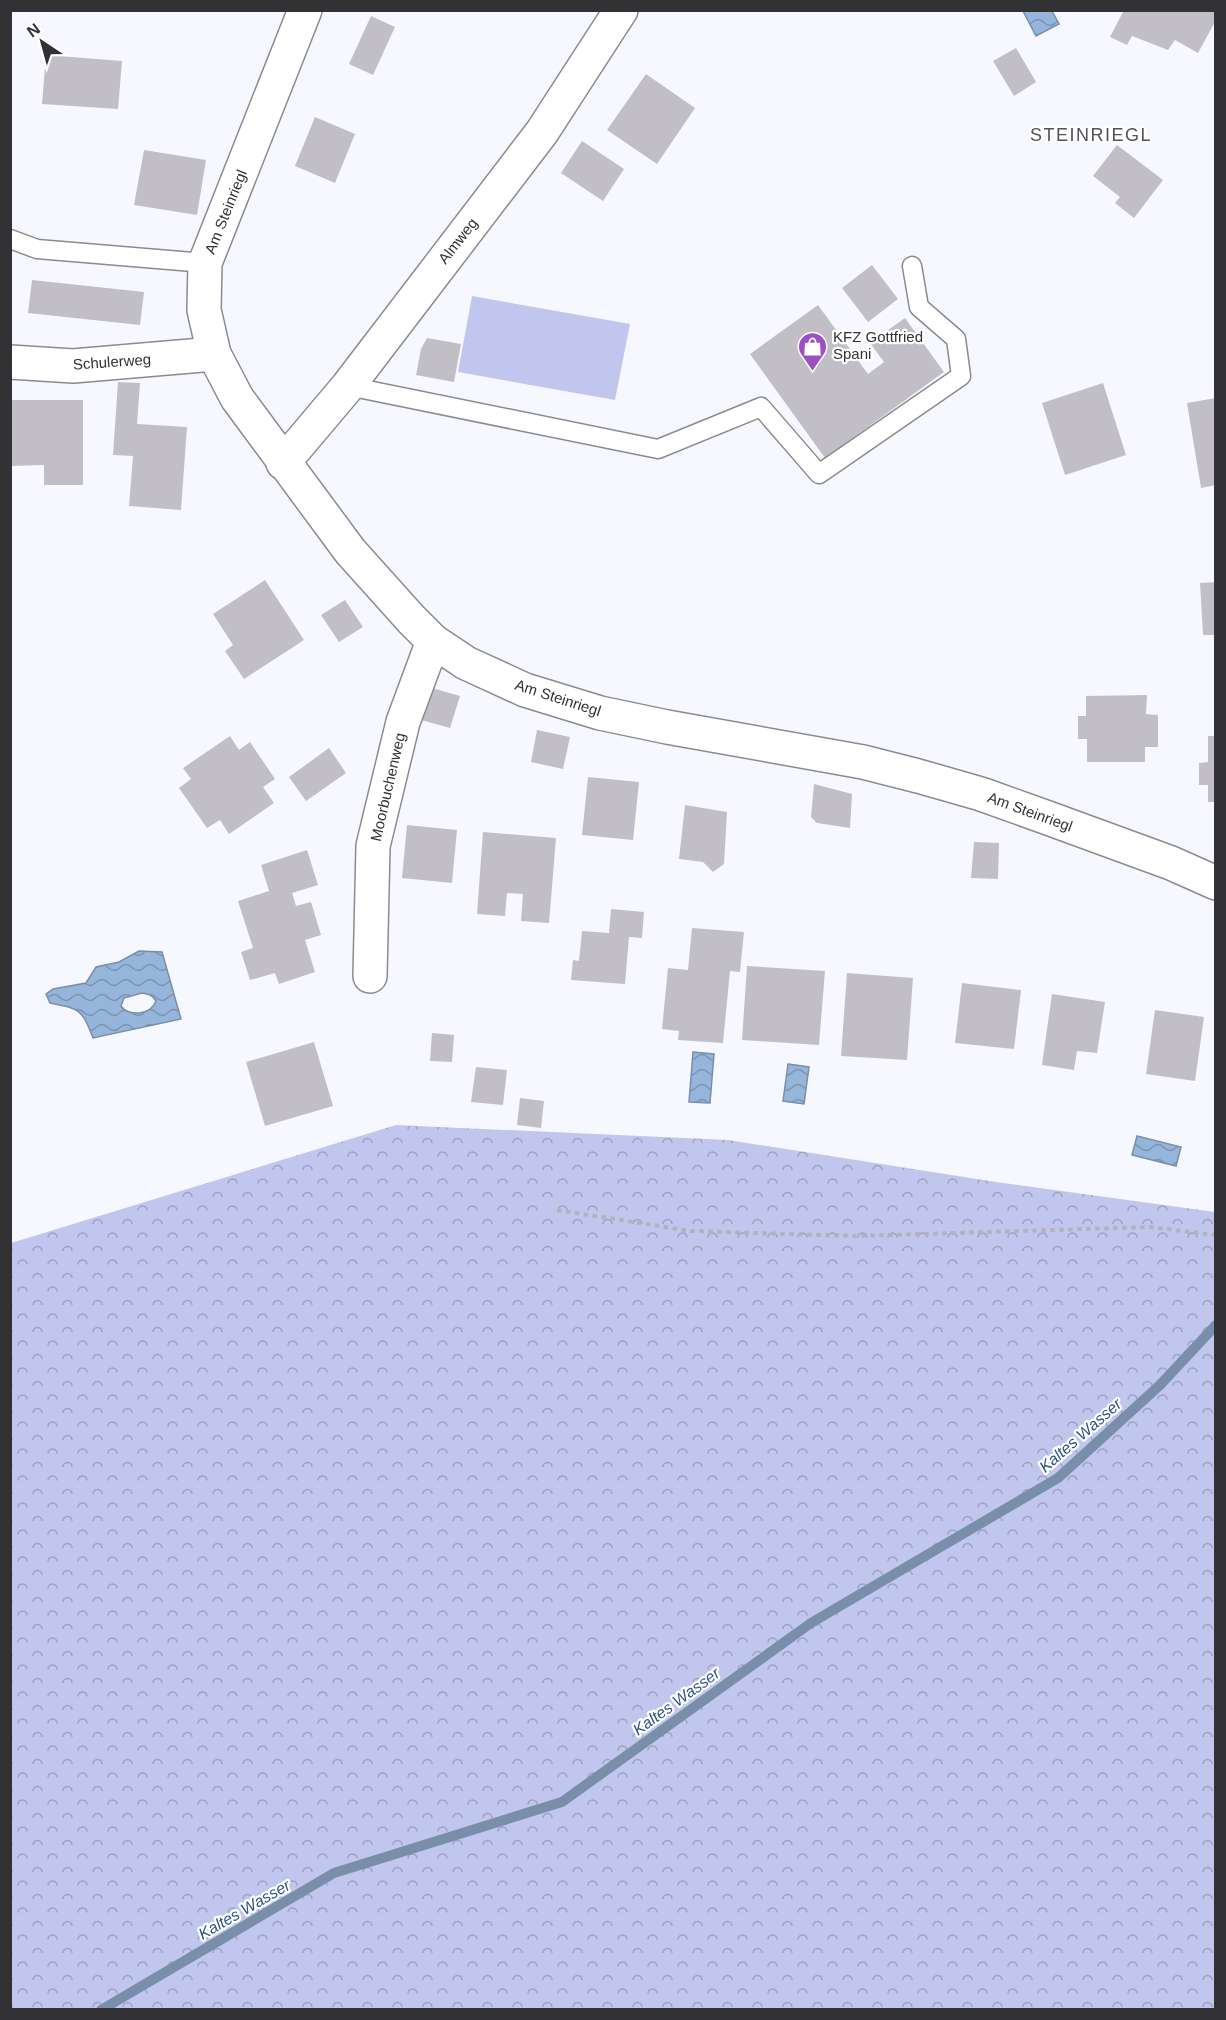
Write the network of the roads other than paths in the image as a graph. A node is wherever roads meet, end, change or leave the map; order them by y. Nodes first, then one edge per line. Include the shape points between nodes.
1 (305, 10) edge
2 (621, 10) edge
3 (10, 239) edge
4 (205, 263) junction
5 (912, 266) dead end
6 (214, 354) junction
7 (10, 362) edge
8 (348, 386) junction
9 (283, 463) junction
10 (433, 641) junction
11 (1215, 883) edge
12 (370, 976) dead end

1 - 4 street, Am Steinriegl
2 - 8 street, Almweg via 542,132
3 - 4 lane via 37,249
4 - 6 street, Am Steinriegl via 204,310
5 - 8 lane via 919,308 956,339 961,376 819,474 761,407 658,449
6 - 7 street, Schulerweg via 73,366
6 - 9 street, Am Steinriegl via 237,398
8 - 9 street, Almweg
9 - 10 street, Am Steinriegl via 350,551
10 - 11 street, Am Steinriegl via 466,663 525,690 622,717 918,776 1048,818
10 - 12 street, Moorbuchenweg via 403,722 373,846

